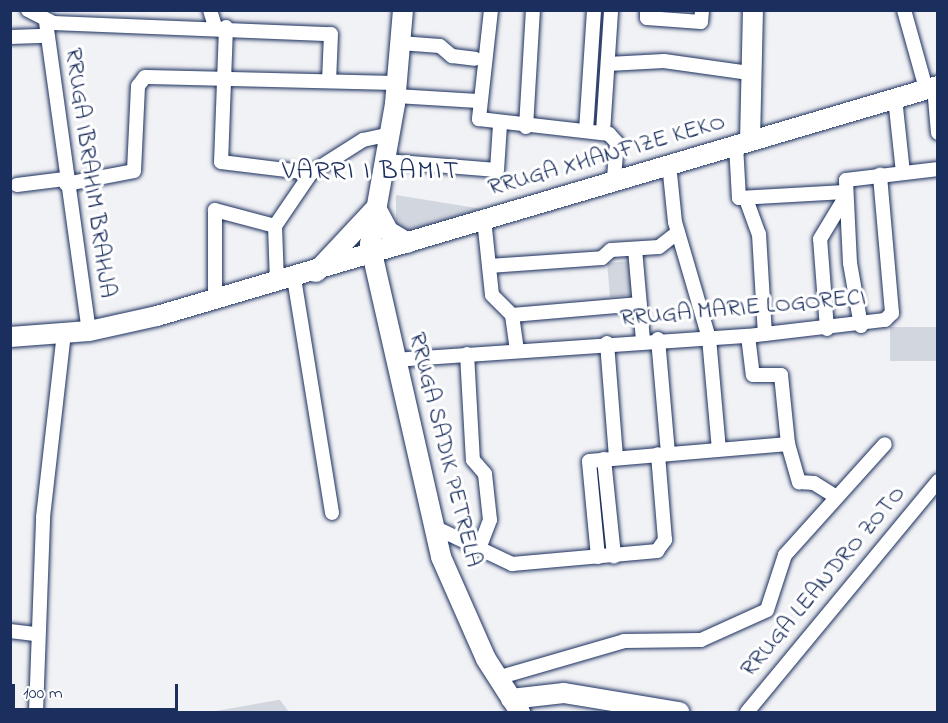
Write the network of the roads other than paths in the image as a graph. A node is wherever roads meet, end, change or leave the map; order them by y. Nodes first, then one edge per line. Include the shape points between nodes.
1 (28, 10) edge
2 (210, 10) edge
3 (403, 10) edge
4 (533, 10) edge
5 (594, 10) edge
6 (611, 10) edge
7 (702, 10) edge
8 (753, 10) edge
9 (904, 10) edge
10 (487, 11) edge
11 (647, 14) edge
12 (46, 22) junction
13 (221, 27) junction
14 (47, 36) junction
15 (10, 37) edge
16 (400, 43) junction
17 (475, 59) dead end
18 (608, 64) junction
19 (749, 73) junction
20 (226, 79) junction
21 (329, 81) junction
22 (933, 87) edge
23 (397, 89) junction
24 (895, 98) junction
25 (478, 101) junction
26 (500, 125) junction
27 (526, 127) junction
28 (586, 130) junction
29 (603, 132) junction
30 (938, 133) edge
31 (391, 134) junction
32 (743, 143) junction
33 (386, 160) junction
34 (669, 164) junction
35 (938, 169) edge
36 (311, 173) junction
37 (903, 173) junction
38 (880, 175) junction
39 (614, 178) junction
40 (66, 181) junction
41 (17, 185) dead end
42 (845, 194) junction
43 (746, 199) junction
44 (376, 208) junction
45 (484, 219) junction
46 (274, 226) junction
47 (678, 232) junction
48 (408, 243) junction
49 (635, 249) junction
50 (372, 255) junction
51 (489, 266) junction
52 (316, 272) junction
53 (285, 280) junction
54 (216, 300) junction
55 (640, 304) junction
56 (512, 315) junction
57 (861, 326) junction
58 (827, 329) junction
59 (89, 331) junction
60 (64, 333) junction
61 (765, 334) junction
62 (748, 336) junction
63 (10, 337) edge
64 (709, 338) junction
65 (658, 339) junction
66 (642, 340) junction
67 (607, 343) junction
68 (517, 350) junction
69 (467, 354) junction
70 (394, 360) junction
71 (788, 444) junction
72 (885, 444) dead end
73 (719, 449) junction
74 (663, 454) junction
75 (610, 459) junction
76 (938, 481) edge
77 (836, 497) junction
78 (332, 513) dead end
79 (432, 526) junction
80 (478, 549) junction
81 (614, 556) junction
82 (598, 557) junction
83 (10, 631) edge
84 (35, 634) junction
85 (497, 678) junction
86 (516, 706) edge
87 (36, 712) edge
88 (679, 712) edge
89 (747, 712) edge

1 - 12 street
2 - 13 street
3 - 16 main road, RRUGA SADIK PETRELA
4 - 27 street
5 - 28 street
6 - 18 street
7 - 11 street via 702,22
8 - 19 main road
9 - 22 street
10 - 25 street
12 - 13 street
12 - 14 street, RRUGA IBRAHIM BRAHJA
13 - 20 street
13 - 21 street via 331,34
14 - 15 street
14 - 40 street, RRUGA IBRAHIM BRAHJA
16 - 17 street via 440,46 452,56
16 - 23 main road, RRUGA SADIK PETRELA
18 - 19 street via 664,61
18 - 29 street
19 - 32 main road
20 - 21 street
20 - 36 street via 221,162
20 - 40 street via 142,79 134,171
21 - 23 street
22 - 24 main road, RRUGA XHANFIZE KEKO
22 - 30 street
23 - 25 street
23 - 31 main road, RRUGA SADIK PETRELA
24 - 32 main road, RRUGA XHANFIZE KEKO
24 - 37 street
25 - 26 street via 479,119
26 - 27 street
26 - 33 street via 497,170
27 - 28 street
28 - 29 street
29 - 39 street via 617,143
31 - 33 main road, RRUGA SADIK PETRELA
31 - 36 street via 363,140
32 - 34 main road, RRUGA XHANFIZE KEKO
32 - 43 street via 737,194
33 - 44 main road, RRUGA SADIK PETRELA
34 - 39 main road, RRUGA XHANFIZE KEKO
34 - 47 street
35 - 37 street
36 - 46 street
37 - 38 street
38 - 42 street via 850,178
38 - 57 street, RRUGA MARIE LOGORECI via 892,313
39 - 45 main road, RRUGA XHANFIZE KEKO
40 - 41 street
40 - 59 street, RRUGA IBRAHIM BRAHJA
42 - 43 street
42 - 57 street
42 - 58 street via 820,239
43 - 61 street via 759,234
44 - 48 main road via 388,231
44 - 50 main road, RRUGA SADIK PETRELA
44 - 52 main road
45 - 48 main road, RRUGA XHANFIZE KEKO
45 - 51 street
46 - 53 street
46 - 54 street via 215,210
47 - 49 street via 660,247
47 - 64 street
48 - 50 main road, RRUGA XHANFIZE KEKO
49 - 51 street via 611,250 602,258
49 - 55 street
50 - 52 main road, RRUGA XHANFIZE KEKO
50 - 70 main road, RRUGA SADIK PETRELA
51 - 56 street via 492,295
52 - 53 main road, RRUGA XHANFIZE KEKO
53 - 54 main road, RRUGA XHANFIZE KEKO
53 - 78 street
54 - 59 main road, RRUGA XHANFIZE KEKO
55 - 56 street
55 - 66 street
56 - 68 street
57 - 58 street, RRUGA MARIE LOGORECI
58 - 61 street, RRUGA MARIE LOGORECI
59 - 60 main road, RRUGA XHANFIZE KEKO
60 - 63 main road, RRUGA XHANFIZE KEKO
60 - 84 street
61 - 62 street, RRUGA MARIE LOGORECI
62 - 64 street, RRUGA MARIE LOGORECI
62 - 71 street via 753,375 781,375
64 - 65 street, RRUGA MARIE LOGORECI
64 - 73 street
65 - 66 street, RRUGA MARIE LOGORECI
65 - 74 street
66 - 67 street, RRUGA MARIE LOGORECI
67 - 68 street, RRUGA MARIE LOGORECI
67 - 75 street
68 - 69 street, RRUGA MARIE LOGORECI
69 - 70 street, RRUGA MARIE LOGORECI
69 - 80 street via 473,460 485,474 490,520
70 - 79 main road, RRUGA SADIK PETRELA
71 - 73 street
71 - 77 street via 800,482 814,483
72 - 77 street
73 - 74 street
74 - 75 street
74 - 81 street via 664,548
75 - 81 street
75 - 82 street via 588,461
76 - 89 street, RRUGA LEANDRO ZOTO
77 - 85 street via 779,566 767,610 700,640 624,641
79 - 80 street
79 - 85 main road, RRUGA SADIK PETRELA via 454,593
80 - 82 street via 512,564
81 - 82 street
83 - 84 street
84 - 87 street
85 - 86 main road, RRUGA SADIK PETRELA
86 - 88 main road via 564,693

